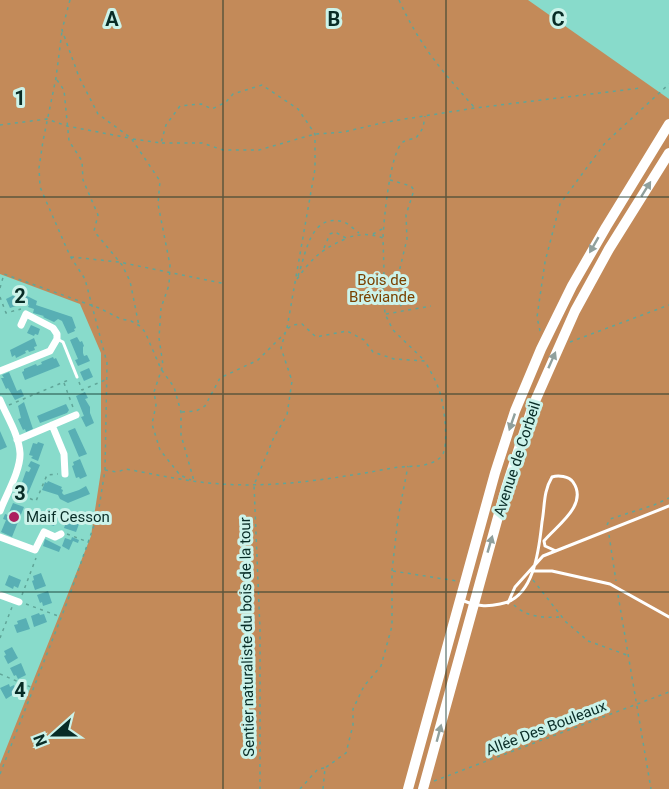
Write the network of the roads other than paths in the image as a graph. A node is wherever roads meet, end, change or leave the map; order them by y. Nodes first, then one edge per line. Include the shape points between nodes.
1 (669, 124) edge
2 (669, 153) edge
3 (21, 326) dead end
4 (57, 339) junction
5 (0, 371) edge
6 (77, 377) road end
7 (1, 406) edge
8 (76, 415) road end
9 (52, 425) junction
10 (17, 440) junction
11 (65, 474) road end
12 (2, 497) edge
13 (669, 506) edge
14 (0, 511) edge
15 (60, 534) road end
16 (0, 537) edge
17 (556, 551) junction
18 (532, 569) junction
19 (0, 595) edge
20 (460, 599) junction
21 (17, 601) road end
22 (509, 603) junction
23 (473, 604) junction
24 (669, 617) edge
25 (427, 786) edge
26 (408, 789) edge

1 -> 20 main road via 592,250 543,345 497,463
23 -> 2 main road, Avenue de Corbeil via 518,447 543,379 596,273
3 - 4 street via 26,314 53,328
4 - 5 street via 50,351
4 - 6 lane via 63,342
7 - 10 street
8 - 9 street
9 - 10 street
9 - 11 street via 64,454
10 - 12 street via 20,458 9,490
12 - 14 street
13 - 17 lane
15 - 16 street via 55,537 44,532 34,550
17 - 18 lane via 543,556
17 - 18 lane via 545,546 544,541 567,519 576,500 574,483 557,475 545,492
18 - 22 lane via 515,587
18 - 22 lane via 522,591
18 - 24 lane via 610,584
19 - 21 street
20 - 23 lane
20 - 26 main road
22 - 23 lane via 488,607
25 -> 23 main road, Avenue de Corbeil

